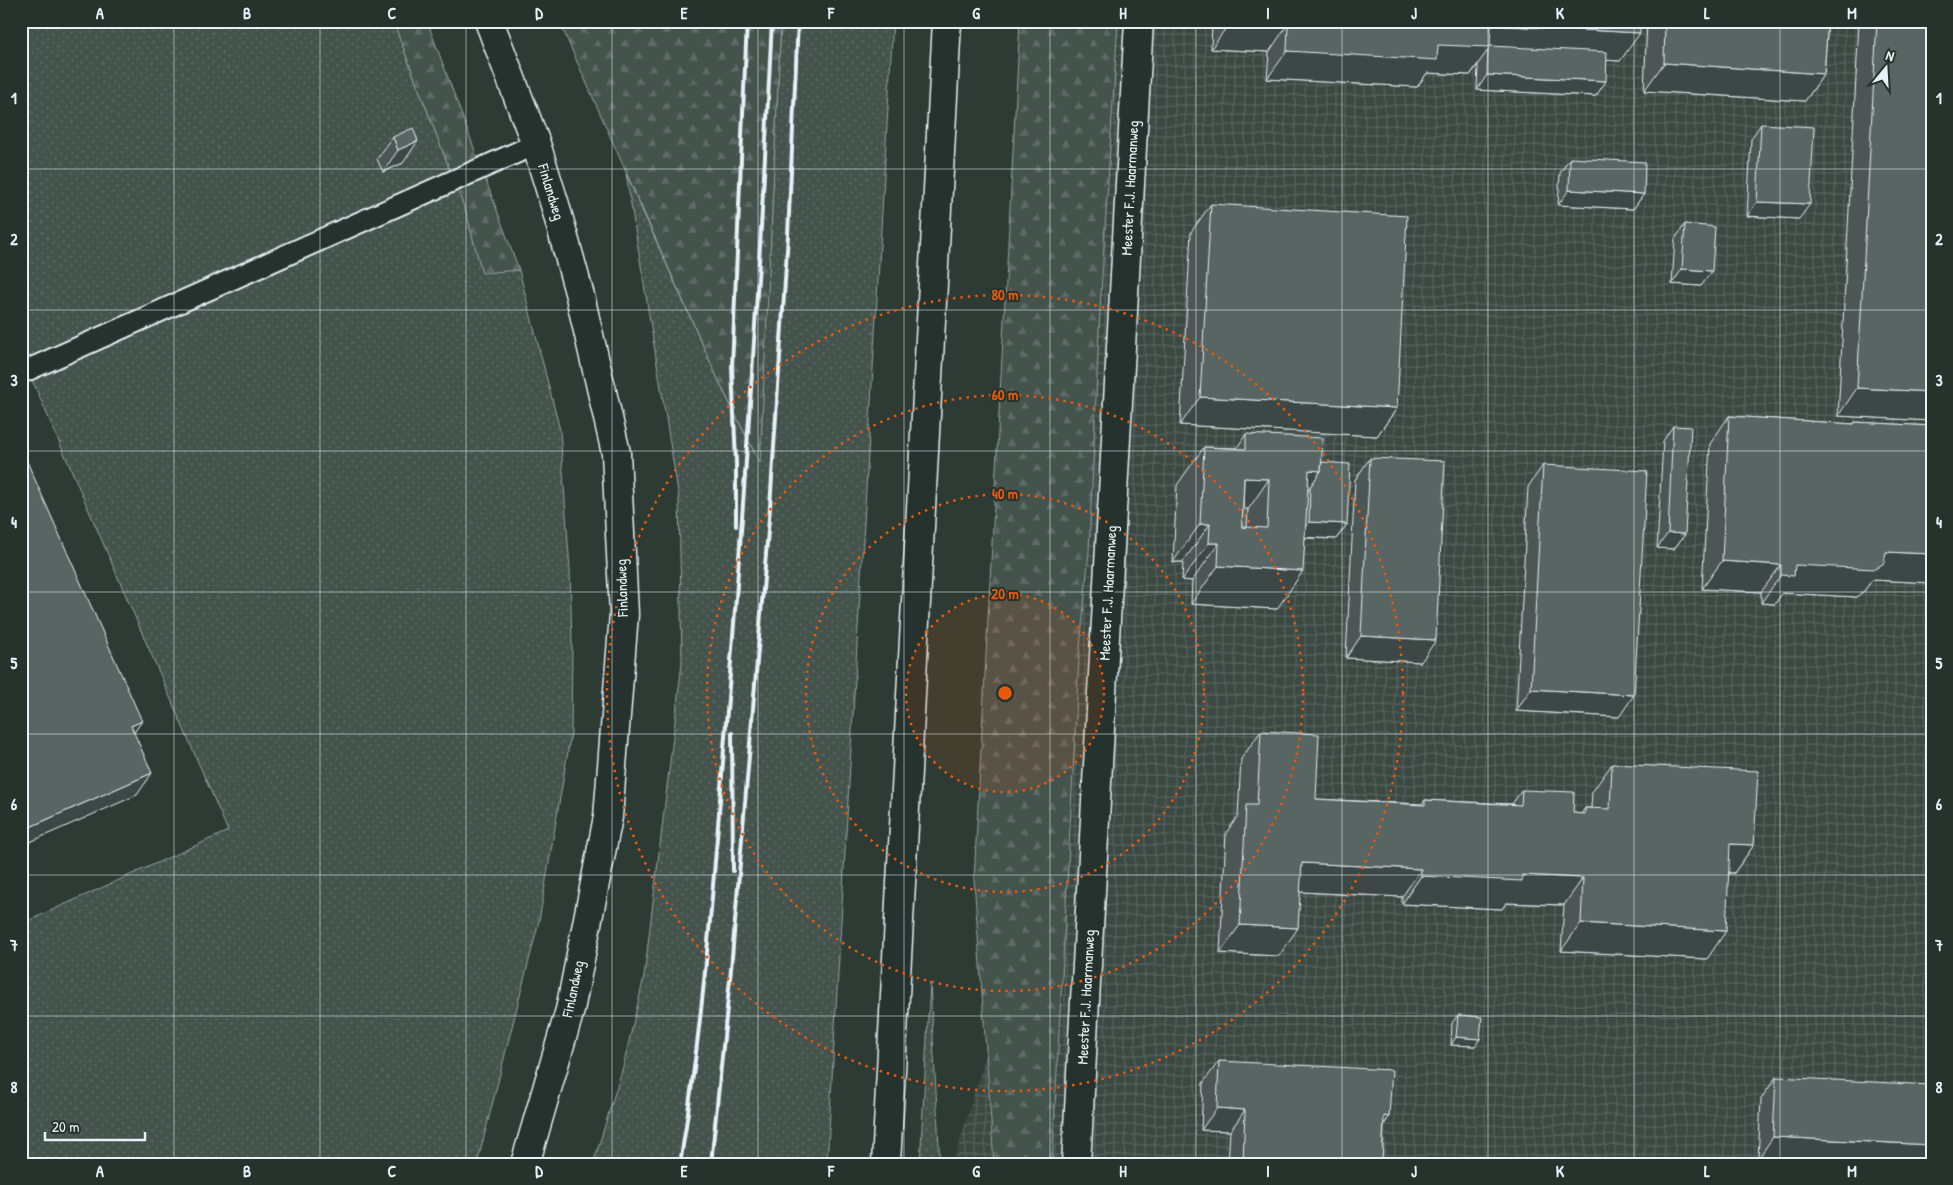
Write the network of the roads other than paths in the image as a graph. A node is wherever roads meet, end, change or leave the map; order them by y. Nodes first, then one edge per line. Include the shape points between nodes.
1 (489, 21) edge
2 (947, 21) edge
3 (1139, 21) edge
4 (536, 144) junction
5 (21, 373) edge
6 (525, 1164) edge
7 (886, 1164) edge
8 (1076, 1164) edge

1 - 4 street, Finlandweg
2 - 7 street
3 - 8 street, Meester F.J. Haarmanweg
4 - 5 lane
4 - 6 street, Finlandweg via 580,296 616,453 624,614 608,818 570,1010

